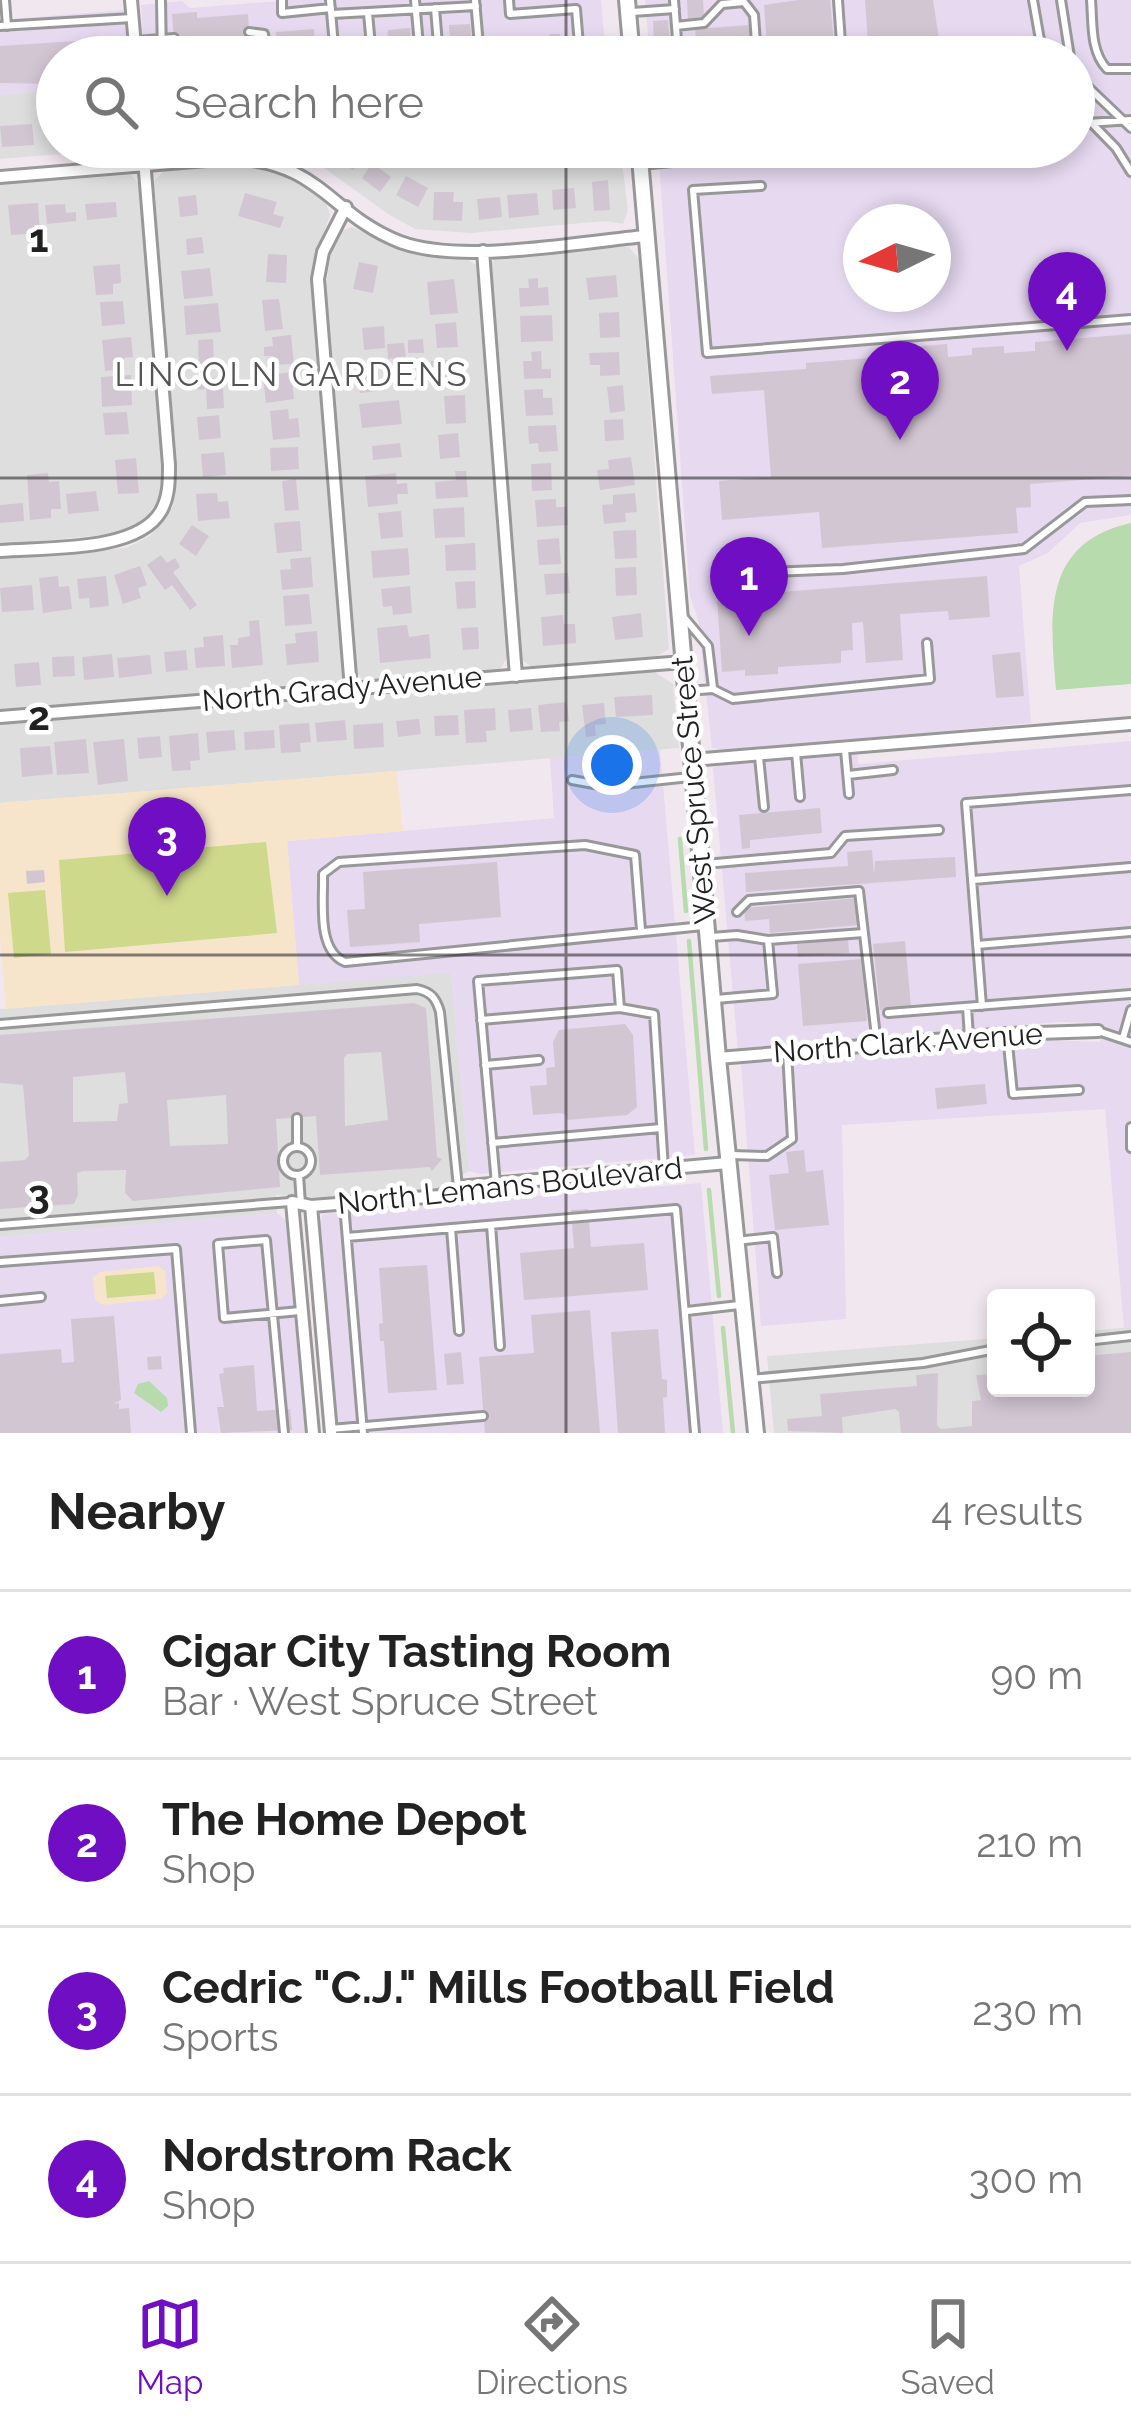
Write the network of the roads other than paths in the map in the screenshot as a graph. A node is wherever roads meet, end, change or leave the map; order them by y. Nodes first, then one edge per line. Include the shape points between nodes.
1 (5, 0) edge
2 (130, 0) edge
3 (161, 0) edge
4 (282, 0) edge
5 (379, 0) edge
6 (508, 0) edge
7 (838, 0) edge
8 (1033, 0) edge
9 (1061, 0) edge
10 (1091, 0) edge
11 (722, 2) edge
12 (476, 3) edge
13 (416, 5) edge
14 (674, 5) edge
15 (627, 6) edge
16 (331, 8) edge
17 (435, 8) junction
18 (380, 11) junction
19 (368, 12) junction
20 (132, 18) junction
21 (3, 26) edge
22 (676, 26) junction
23 (249, 32) dead end
24 (134, 36) edge
25 (161, 36) edge
26 (264, 36) edge
27 (370, 36) edge
28 (418, 36) edge
29 (437, 36) edge
30 (478, 36) edge
31 (578, 36) edge
32 (630, 36) edge
33 (678, 36) edge
34 (754, 36) edge
35 (841, 36) edge
36 (1039, 36) edge
37 (1067, 36) edge
38 (1093, 36) edge
39 (1095, 48) edge
40 (1131, 69) edge
41 (1095, 93) edge
42 (1095, 122) edge
43 (1129, 123) edge
44 (1095, 125) edge
45 (109, 168) edge
46 (145, 168) edge
47 (288, 168) edge
48 (640, 168) edge
49 (1131, 172) edge
50 (0, 177) edge
51 (761, 186) dead end
52 (346, 206) junction
53 (646, 236) junction
54 (483, 251) junction
55 (1131, 319) edge
56 (1131, 500) edge
57 (0, 551) edge
58 (723, 574) dead end
59 (679, 613) junction
60 (927, 643) dead end
61 (683, 662) junction
62 (516, 676) junction
63 (351, 688) junction
64 (713, 688) junction
65 (686, 691) junction
66 (0, 717) edge
67 (1131, 724) edge
68 (845, 747) junction
69 (796, 752) junction
70 (758, 754) junction
71 (692, 760) junction
72 (893, 770) dead end
73 (848, 775) junction
74 (693, 777) junction
75 (572, 780) dead end
76 (1131, 790) edge
77 (849, 794) dead end
78 (800, 797) dead end
79 (764, 807) dead end
80 (939, 830) dead end
81 (701, 864) junction
82 (1131, 867) edge
83 (972, 880) junction
84 (737, 912) dead end
85 (641, 930) junction
86 (707, 932) junction
87 (1131, 932) edge
88 (864, 933) junction
89 (768, 940) junction
90 (977, 946) junction
91 (1131, 994) edge
92 (713, 1000) junction
93 (982, 1006) junction
94 (967, 1007) junction
95 (620, 1008) junction
96 (1131, 1010) edge
97 (888, 1013) dead end
98 (482, 1020) junction
99 (0, 1024) edge
100 (1098, 1030) joint
101 (1007, 1034) junction
102 (969, 1037) junction
103 (1127, 1040) edge
104 (877, 1045) junction
105 (787, 1052) junction
106 (718, 1058) junction
107 (539, 1060) dead end
108 (485, 1065) junction
109 (1079, 1090) dead end
110 (297, 1118) dead end
111 (1131, 1126) edge
112 (661, 1128) junction
113 (492, 1143) junction
114 (297, 1146) junction
115 (1131, 1148) edge
116 (728, 1159) junction
117 (664, 1169) junction
118 (299, 1175) junction
119 (496, 1184) junction
120 (458, 1187) junction
121 (301, 1204) junction
122 (344, 1204) junction
123 (0, 1225) edge
124 (491, 1225) junction
125 (451, 1228) junction
126 (347, 1237) junction
127 (736, 1241) junction
128 (0, 1262) edge
129 (777, 1274) dead end
130 (41, 1297) dead end
131 (0, 1301) edge
132 (742, 1304) junction
133 (320, 1309) junction
134 (302, 1311) junction
135 (685, 1311) junction
136 (274, 1313) junction
137 (459, 1331) dead end
138 (1131, 1336) edge
139 (1095, 1340) edge
140 (500, 1346) dead end
141 (987, 1351) edge
142 (750, 1379) junction
143 (483, 1416) dead end
144 (363, 1430) edge
145 (330, 1431) edge
146 (191, 1433) edge
147 (284, 1433) edge
148 (313, 1433) edge
149 (695, 1433) edge
150 (756, 1433) edge

1 - 21 lane
2 - 20 street
3 - 25 lane
4 - 16 lane via 283,13
5 - 18 lane
6 - 31 lane via 510,14 576,9
7 - 35 lane
8 - 36 lane
9 - 37 lane
10 - 38 lane
11 - 22 lane via 704,23
11 - 34 lane via 751,8
12 - 17 lane
12 - 30 lane
13 - 17 lane
13 - 18 lane
13 - 28 lane
14 - 15 lane
14 - 22 lane
15 - 32 street
16 - 19 lane
17 - 29 lane
18 - 19 lane
19 - 27 lane
20 - 21 lane
20 - 24 street
22 - 33 lane
23 - 26 lane
39 - 40 lane via 1107,69
41 - 43 lane
42 - 43 lane
44 - 49 lane
45 - 50 street
46 - 57 street via 169,465 164,508 145,530 113,541
47 - 52 street
48 - 53 street, West Spruce Street
51 - 55 lane via 693,190 707,352
52 - 54 street via 406,244
52 - 63 street via 318,279
53 - 54 street
53 - 59 street, West Spruce Street
54 - 62 street
56 - 58 lane via 1085,502 1024,549
59 - 61 street, West Spruce Street
59 - 64 lane via 708,646
60 - 64 lane via 930,680 733,699
61 - 62 street, North Grady Avenue
61 - 65 street, West Spruce Street
62 - 63 street, North Grady Avenue
63 - 66 street, North Grady Avenue
64 - 65 lane
65 - 71 street, West Spruce Street
67 - 68 street
68 - 69 street
68 - 73 lane
69 - 70 street
69 - 78 lane
70 - 71 street
70 - 79 lane
71 - 74 street, West Spruce Street
72 - 73 lane
73 - 77 lane
74 - 75 lane via 605,786
74 - 81 street, West Spruce Street
76 - 83 lane via 966,803
80 - 81 lane via 845,836 831,853
81 - 86 street, West Spruce Street
82 - 83 lane
83 - 90 lane
84 - 88 lane via 749,900 859,891
85 - 85 lane via 345,962 327,946 322,874 339,862 584,845 634,855
85 - 86 lane
86 - 89 lane
86 - 92 street, West Spruce Street
87 - 90 lane
88 - 89 lane
88 - 104 lane
89 - 92 lane via 773,994
90 - 93 lane
91 - 93 lane
92 - 106 street, West Spruce Street
93 - 94 lane
94 - 97 lane
94 - 102 lane
95 - 98 lane
95 - 98 lane via 617,970 478,981
95 - 112 lane via 655,1014
96 - 103 lane
98 - 108 lane
99 - 120 lane via 426,991 440,1012
100 - 101 street, North Clark Avenue
100 - 103 lane
101 - 102 street, North Clark Avenue
101 - 109 lane via 1013,1094
102 - 104 street, North Clark Avenue
104 - 105 street, North Clark Avenue
105 - 106 street, North Clark Avenue
105 - 116 lane via 792,1138 767,1156
106 - 116 street, West Spruce Street
107 - 108 lane
108 - 113 lane
110 - 114 lane
111 - 115 lane
112 - 113 lane
112 - 117 lane
113 - 119 lane
114 - 118 lane via 312,1162
114 - 118 lane via 283,1162
116 - 117 street, North Lemans Boulevard
116 - 127 street, West Spruce Street
117 - 119 street, North Lemans Boulevard
118 - 121 lane
119 - 120 street, North Lemans Boulevard
120 - 122 street, North Lemans Boulevard via 440,1196
121 - 122 street, North Lemans Boulevard
121 - 123 lane
121 - 133 street
121 - 134 street
122 - 126 lane
124 - 125 lane
124 - 135 lane via 676,1209
124 - 140 lane
125 - 126 lane
125 - 137 lane
126 - 144 lane
127 - 129 lane via 773,1238
127 - 132 street, West Spruce Street
128 - 146 lane via 176,1249
130 - 131 lane
132 - 135 lane
132 - 142 street, West Spruce Street
133 - 134 street
133 - 145 street
134 - 136 lane
134 - 148 street
135 - 149 lane
136 - 136 lane via 266,1240 218,1244 224,1318
136 - 147 lane
138 - 139 lane
141 - 142 lane
142 - 150 street, West Spruce Street
143 - 144 lane
144 - 145 lane

